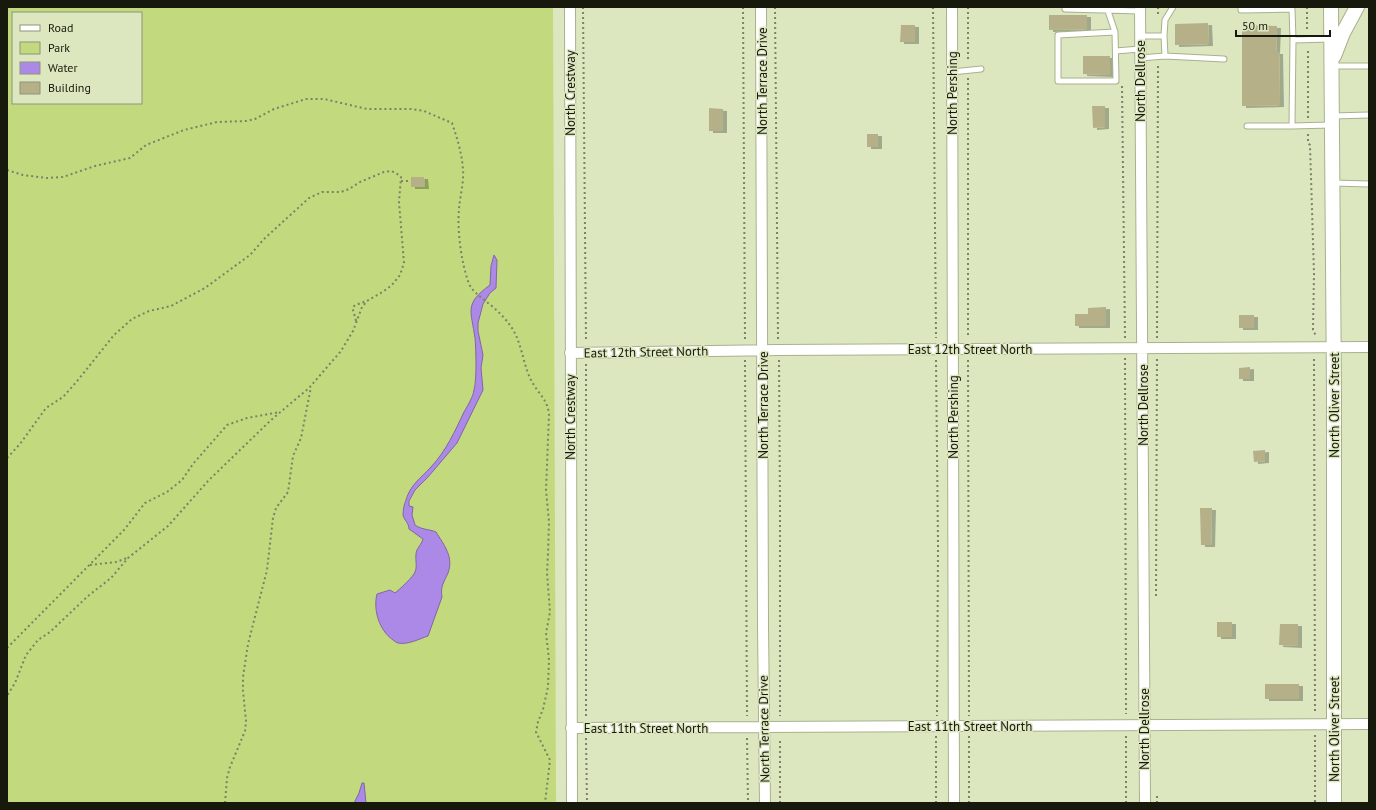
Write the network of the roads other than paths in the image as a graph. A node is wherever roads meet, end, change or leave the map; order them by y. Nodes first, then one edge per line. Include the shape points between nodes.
1 (570, 7) edge
2 (761, 7) edge
3 (952, 7) edge
4 (1065, 7) edge
5 (1173, 7) edge
6 (1241, 7) edge
7 (1331, 7) edge
8 (1357, 7) edge
9 (1108, 9) edge
10 (1140, 9) edge
11 (1115, 32) junction
12 (1140, 36) junction
13 (1164, 36) junction
14 (1331, 39) junction
15 (1293, 40) junction
16 (1116, 51) junction
17 (1140, 54) junction
18 (1166, 56) junction
19 (1224, 59) dead end
20 (1331, 65) junction
21 (1369, 66) edge
22 (981, 69) dead end
23 (952, 72) junction
24 (1369, 115) edge
25 (1332, 120) junction
26 (1247, 126) dead end
27 (1292, 126) junction
28 (1332, 183) junction
29 (1369, 184) edge
30 (1334, 347) junction
31 (1369, 347) edge
32 (1142, 348) junction
33 (953, 349) junction
34 (762, 350) junction
35 (570, 353) junction
36 (1334, 724) junction
37 (1369, 724) edge
38 (954, 726) junction
39 (1144, 726) junction
40 (764, 727) junction
41 (571, 728) junction
42 (572, 803) edge
43 (765, 803) edge
44 (954, 803) edge
45 (1145, 803) edge
46 (1334, 803) edge

1 - 35 street, North Crestway
2 - 34 street, North Terrace Drive
3 - 23 street, North Pershing
4 - 9 lane
5 - 13 lane via 1165,20
6 - 15 lane via 1241,10 1292,9
7 - 14 main road, North Oliver Street
8 - 20 main road via 1343,33
9 - 10 lane
9 - 11 lane
10 - 12 street, North Dellrose
11 - 16 lane
11 - 16 lane via 1058,35 1058,81 1116,81
12 - 13 lane
12 - 17 street, North Dellrose
13 - 18 lane
14 - 15 lane
14 - 20 main road, North Oliver Street
15 - 27 lane
16 - 17 lane
17 - 18 lane
17 - 32 street, North Dellrose
18 - 19 lane
20 - 21 lane
20 - 25 main road, North Oliver Street
22 - 23 lane
23 - 33 street, North Pershing
24 - 25 lane
25 - 27 lane
25 - 28 main road, North Oliver Street
26 - 27 lane
28 - 29 lane
28 - 30 main road, North Oliver Street
30 - 31 street, East 12th Street North
30 - 32 street, East 12th Street North
30 - 36 main road, North Oliver Street
32 - 33 street, East 12th Street North
32 - 39 street, North Dellrose
33 - 34 street, East 12th Street North
33 - 38 street, North Pershing
34 - 35 street, East 12th Street North
34 - 40 street, North Terrace Drive
35 - 41 street, North Crestway
36 - 37 street, East 11th Street North
36 - 39 street, East 11th Street North
36 - 46 main road, North Oliver Street
38 - 39 street, East 11th Street North
38 - 40 street, East 11th Street North
38 - 44 street, North Pershing
39 - 45 street, North Dellrose
40 - 41 street, East 11th Street North
40 - 43 street, North Terrace Drive
41 - 42 street, North Crestway

